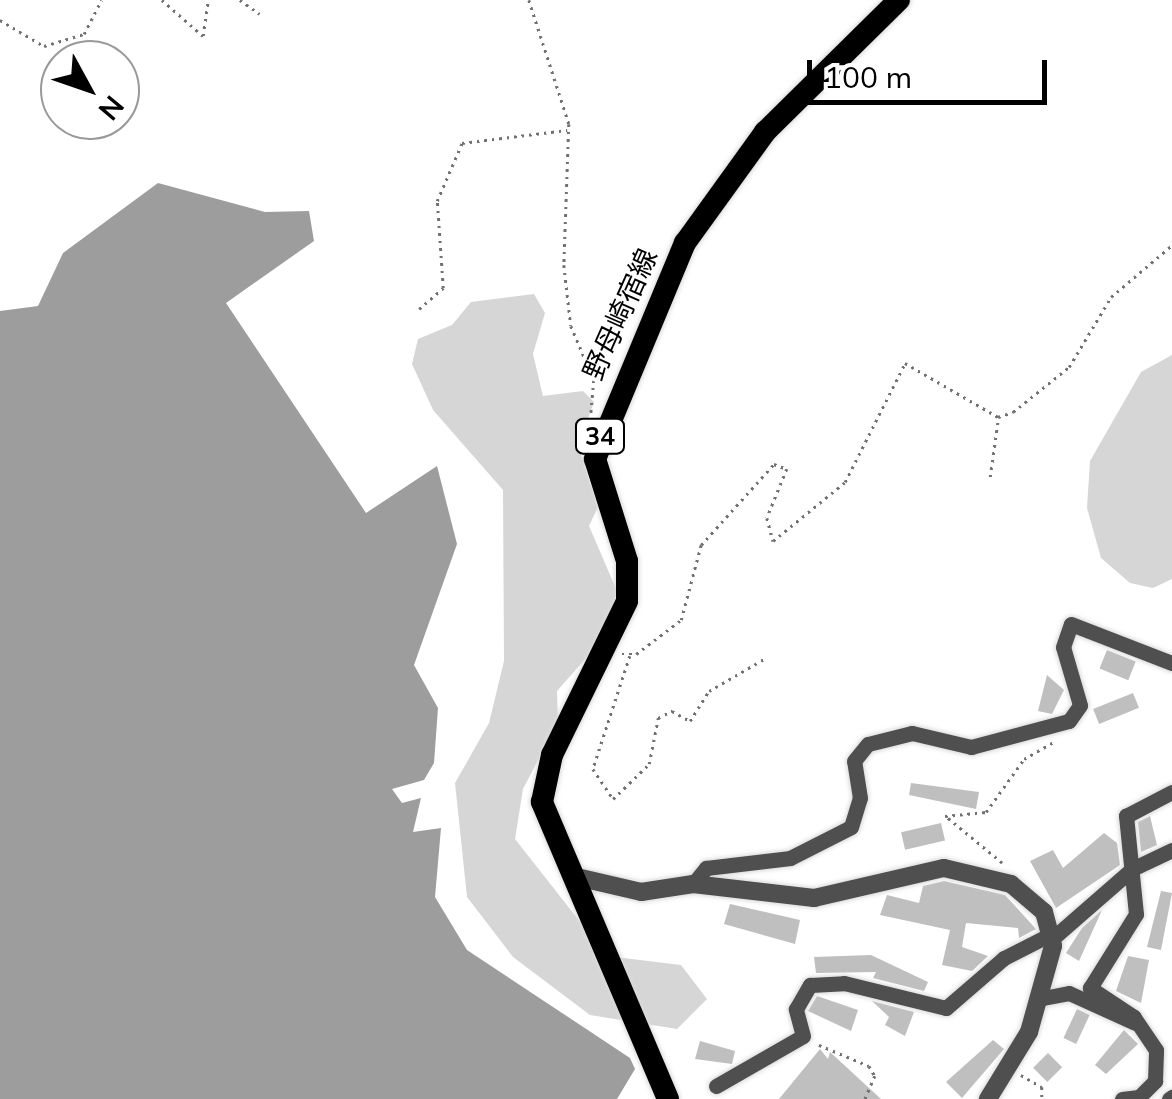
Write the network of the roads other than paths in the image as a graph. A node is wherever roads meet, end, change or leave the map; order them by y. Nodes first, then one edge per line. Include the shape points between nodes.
1 (899, 0) edge
2 (1172, 663) edge
3 (1172, 792) edge
4 (1172, 850) edge
5 (1132, 869) junction
6 (580, 878) junction
7 (692, 884) junction
8 (1053, 935) junction
9 (1043, 998) junction
10 (1135, 1023) junction
11 (716, 1086) dead end
12 (994, 1093) edge
13 (668, 1099) edge
14 (1122, 1099) edge
15 (1133, 1099) edge

1 - 6 main road, 野母崎宿線 / 34 via 765,132 717,196 685,243 610,408 595,459 629,581 620,652 542,784
2 - 7 street via 1067,626 1063,647 1080,706 1068,721 971,747 912,733 868,744 854,761 860,798 851,827 790,858 706,868
3 - 5 street via 1126,816
4 - 5 street
5 - 8 street
5 - 10 street via 1132,932 1104,958 1090,992
6 - 7 street via 641,892
6 - 13 main road, 野母崎宿線 / 34
7 - 8 street via 814,898 944,868 1017,887
8 - 9 street
8 - 11 street via 1004,958 946,1008 921,1009 844,983 810,985 796,1009 803,1036
9 - 10 street via 1070,993
9 - 12 street
10 - 15 street via 1157,1063 1154,1080
14 - 15 street

